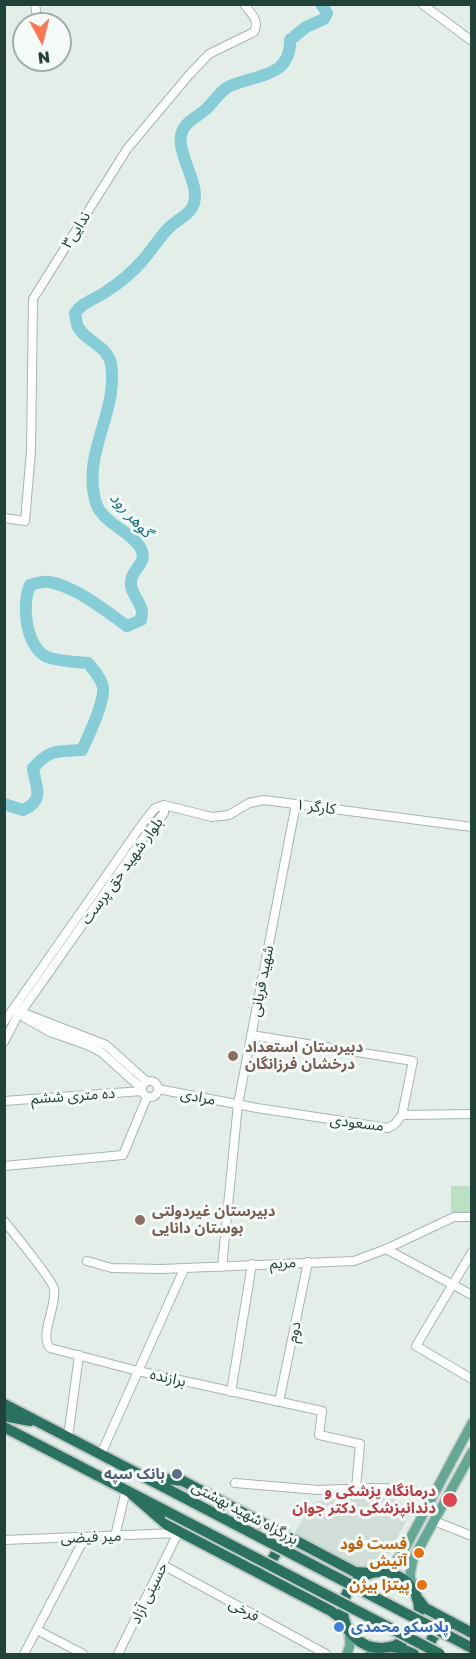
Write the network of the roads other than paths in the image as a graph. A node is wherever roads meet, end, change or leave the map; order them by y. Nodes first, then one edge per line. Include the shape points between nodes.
1 (244, 4) edge
2 (423, 4) edge
3 (471, 41) edge
4 (4, 518) edge
5 (296, 804) junction
6 (164, 805) joint
7 (471, 827) edge
8 (17, 1010) junction
9 (4, 1022) edge
10 (251, 1035) junction
11 (4, 1042) edge
12 (144, 1089) junction
13 (158, 1089) junction
14 (4, 1101) edge
15 (238, 1104) junction
16 (471, 1114) edge
17 (402, 1115) junction
18 (4, 1166) edge
19 (471, 1217) edge
20 (4, 1221) edge
21 (386, 1249) junction
22 (471, 1252) edge
23 (87, 1261) dead end
24 (309, 1262) junction
25 (252, 1264) junction
26 (222, 1267) junction
27 (184, 1269) junction
28 (453, 1285) junction
29 (471, 1295) edge
30 (79, 1355) junction
31 (138, 1371) junction
32 (471, 1379) edge
33 (231, 1392) junction
34 (279, 1402) junction
35 (4, 1404) edge
36 (4, 1416) edge
37 (39, 1422) junction
38 (471, 1423) edge
39 (4, 1427) edge
40 (68, 1437) junction
41 (471, 1452) edge
42 (101, 1455) junction
43 (142, 1476) junction
44 (235, 1483) dead end
45 (356, 1488) junction
46 (127, 1491) junction
47 (432, 1498) junction
48 (434, 1521) junction
49 (179, 1532) junction
50 (114, 1536) junction
51 (287, 1536) junction
52 (471, 1536) edge
53 (85, 1537) junction
54 (4, 1540) edge
55 (163, 1564) junction
56 (250, 1568) junction
57 (375, 1572) junction
58 (415, 1592) junction
59 (459, 1626) junction
60 (37, 1630) junction
61 (349, 1630) junction
62 (471, 1633) edge
63 (385, 1648) junction
64 (471, 1648) edge
65 (24, 1654) edge
66 (79, 1654) edge
67 (118, 1654) edge
68 (326, 1654) edge
69 (347, 1654) edge
70 (370, 1654) edge
71 (414, 1654) edge
72 (429, 1654) edge
73 (440, 1654) edge

1 - 4 street, ندایی۳ via 255,18 254,32 209,54 127,149 33,299 26,521
2 - 3 street
5 - 6 street, کارگر ۱ via 264,800 249,803 229,815 212,817
5 - 7 street, کارگر ۱
5 - 10 street, شهید قربانی
6 - 8 street, بلوار شهید حق پرست via 164,813 96,898
8 - 9 street, بلوار شهید حق پرست
8 - 11 street, بلوار شهید حق پرست
8 - 12 street via 57,1031 106,1045
10 - 15 street, شهید قربانی
10 - 17 street via 413,1061
12 - 13 street via 156,1094
12 - 13 street via 151,1080
12 - 14 street, ده متری ششم
12 - 18 street via 123,1155
13 - 15 street, مرادی
15 - 17 street, مسعودی via 388,1128
15 - 26 street, شهید قربانی
16 - 17 street, مسعودی
19 - 21 street, مریم via 454,1217
20 - 30 street, برازنده via 54,1286 46,1343
21 - 24 street, مریم via 354,1261
21 - 28 street
22 - 28 street
23 - 27 street, مریم via 112,1268
24 - 25 street, مریم
24 - 34 street, دوم
25 - 26 street, مریم
25 - 33 street
26 - 27 street, مریم
27 - 31 street
28 - 29 street
28 - 32 street via 416,1346
30 - 31 street, برازنده
30 - 40 street
31 - 33 street, برازنده
31 - 42 street
33 - 34 street, برازنده
34 - 45 street, برازنده via 322,1412 319,1435 360,1444
35 - 37 highway, بزرگراه شهید بهشتی
36 - 37 highway
37 - 40 highway, بزرگراه شهید بهشتی
38 - 47 main road
39 - 46 highway
40 - 42 highway, بزرگراه شهید بهشتی
41 - 48 main road
42 - 43 highway, بزرگراه شهید بهشتی
43 - 51 highway via 182,1480
43 - 64 highway, بزرگراه شهید بهشتی, bridge
44 - 45 street via 318,1490
45 - 47 street via 409,1489
46 - 49 highway
46 - 50 street
46 - 73 highway, bridge
47 - 57 main road via 401,1556 392,1566
48 - 52 street
48 - 58 main road via 413,1559 410,1575
49 - 50 street, میر فیضی
49 - 55 street, حسینی آزاد
49 - 56 highway
50 - 53 street, میر فیضی
51 - 56 highway via 269,1562
51 - 57 highway via 355,1572
53 - 54 street, میر فیضی
53 - 60 street
55 - 67 street, حسینی آزاد
55 - 68 street, فرخی
56 - 61 highway via 332,1611
57 - 58 highway via 397,1575
57 - 61 highway via 357,1580 345,1596 343,1614
58 - 59 highway via 424,1608
58 - 63 highway via 420,1614 414,1630 400,1643
59 - 62 highway
59 - 72 highway via 446,1627 436,1634 430,1642
60 - 65 street
60 - 66 street
61 - 63 highway via 365,1644
61 - 69 main road
63 - 70 main road
63 - 71 highway

